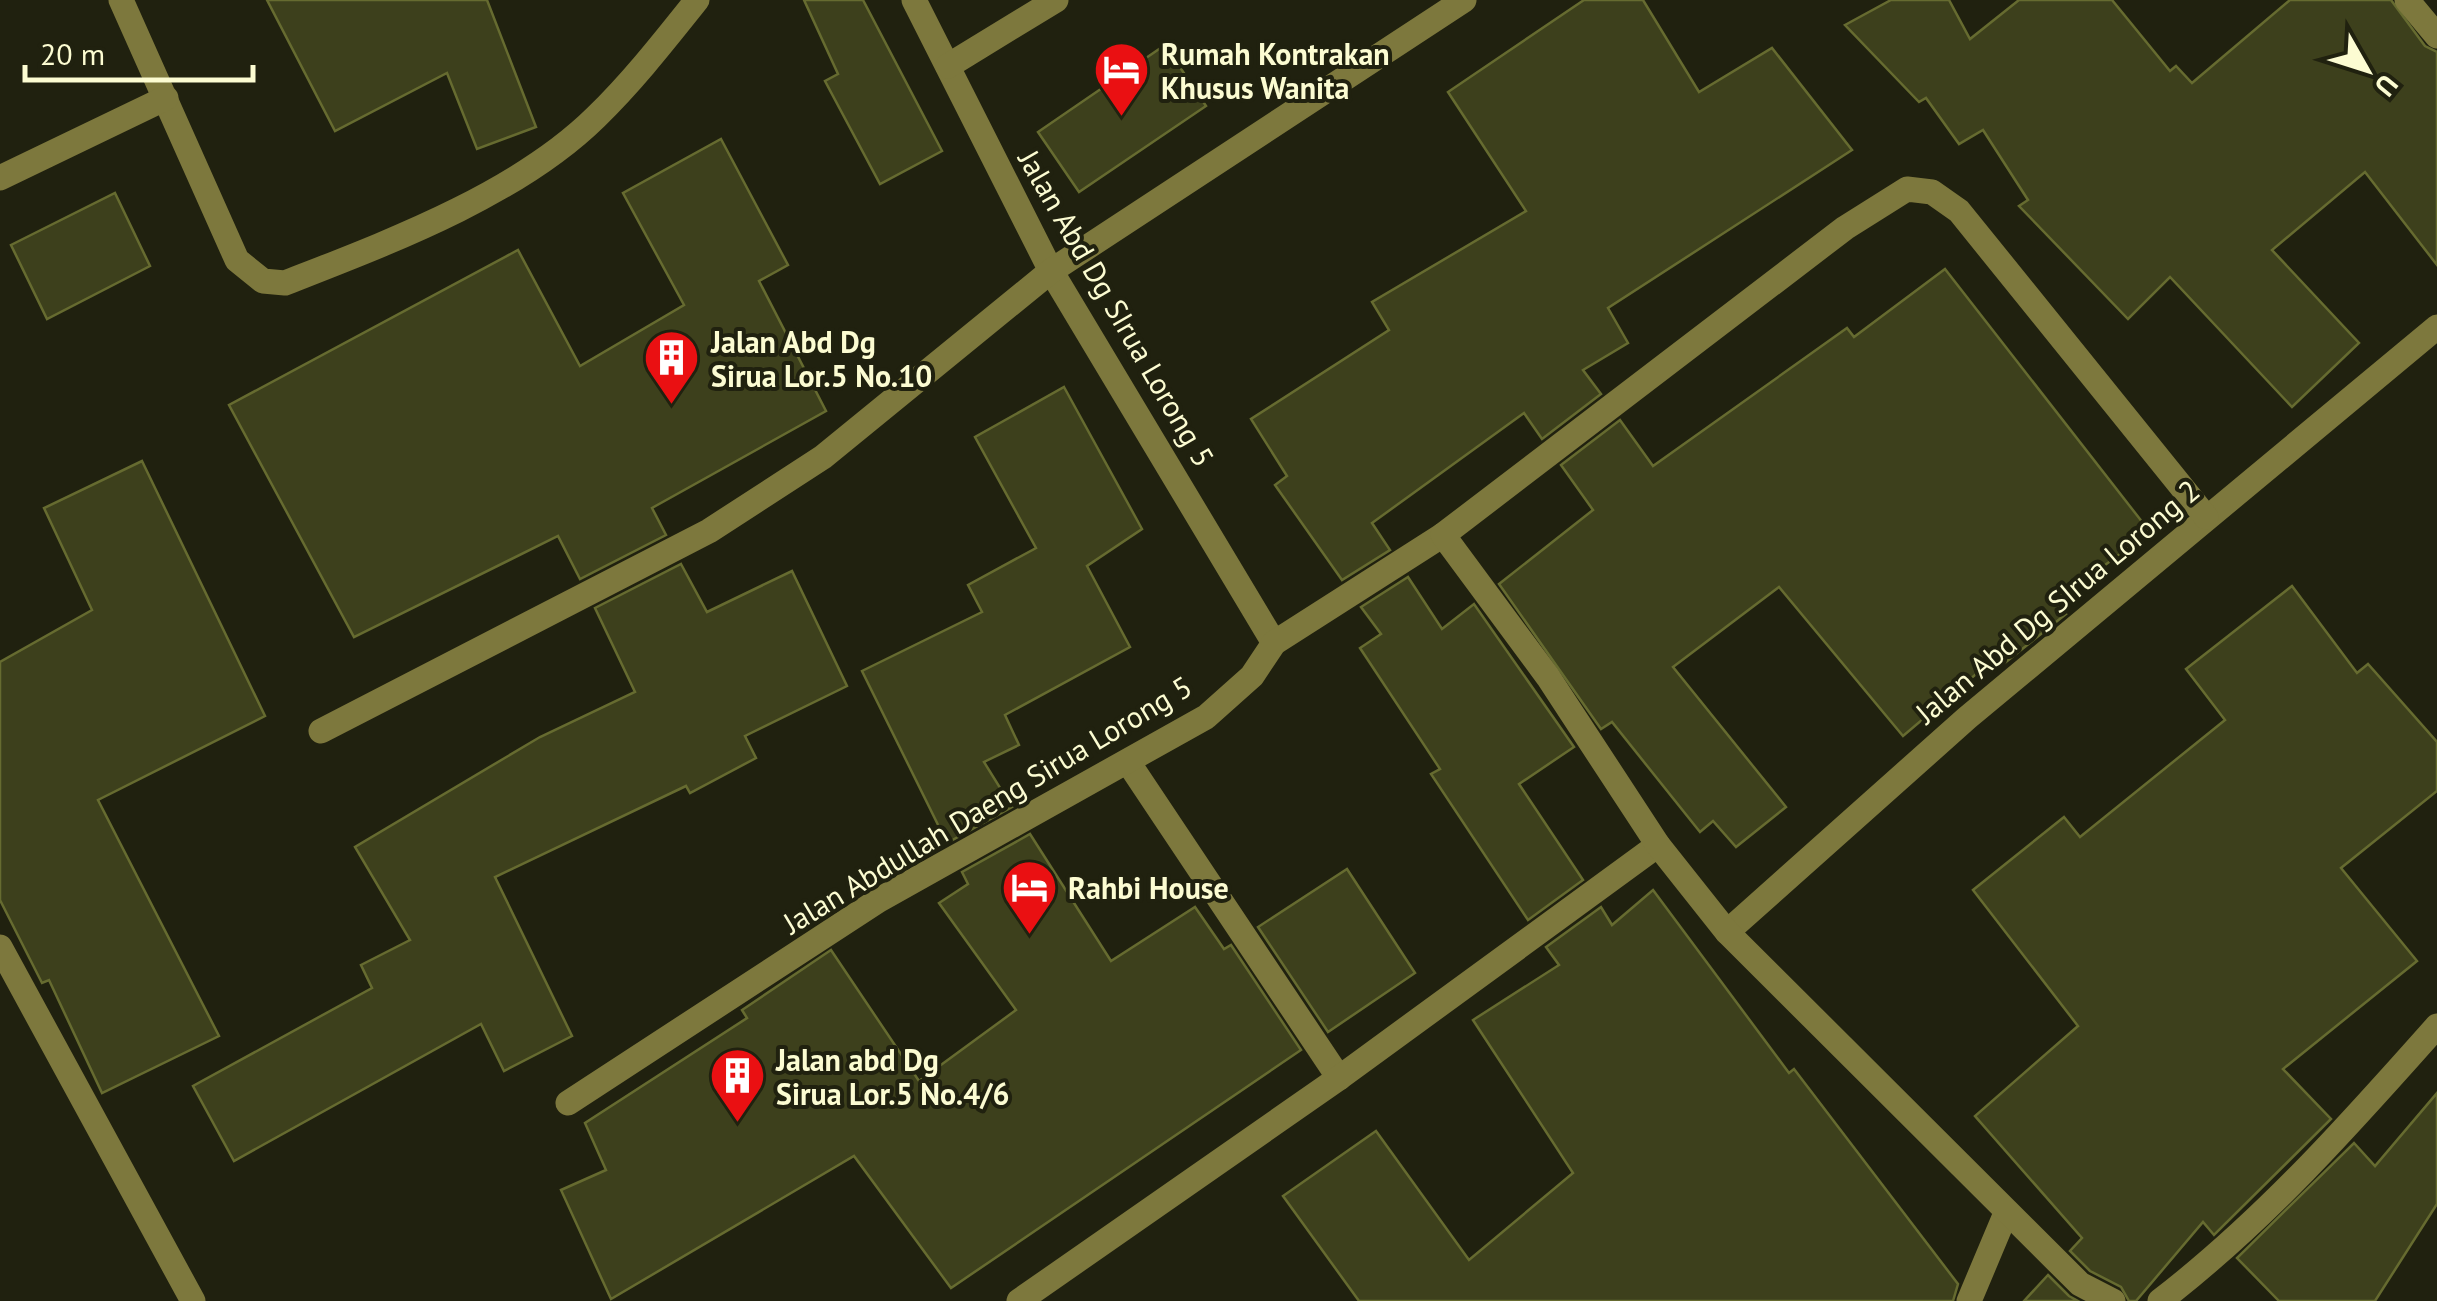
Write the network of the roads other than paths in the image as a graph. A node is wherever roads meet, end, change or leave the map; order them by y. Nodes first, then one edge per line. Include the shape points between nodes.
1 (122, 0) edge
2 (697, 0) edge
3 (914, 0) edge
4 (1056, 0) edge
5 (1464, 0) edge
6 (2407, 0) edge
7 (2437, 36) edge
8 (948, 66) junction
9 (166, 98) junction
10 (0, 178) edge
11 (1051, 271) junction
12 (2437, 327) edge
13 (2206, 516) junction
14 (1443, 536) junction
15 (1274, 642) junction
16 (321, 730) dead end
17 (1128, 762) junction
18 (1658, 845) junction
19 (1727, 932) junction
20 (0, 947) edge
21 (10, 992) edge
22 (2437, 1026) edge
23 (1339, 1078) junction
24 (568, 1103) dead end
25 (2006, 1213) junction
26 (193, 1301) edge
27 (1019, 1301) edge
28 (1968, 1301) edge
29 (2114, 1301) edge
30 (2160, 1301) edge

1 - 9 street
2 - 9 street via 594,119 537,162 434,223 286,283 263,281 236,260
3 - 8 street, Jalan Abd Dg SIrua Lorong 5
4 - 8 street
5 - 11 street
6 - 7 street
8 - 11 street, Jalan Abd Dg SIrua Lorong 5
9 - 10 street
11 - 15 street, Jalan Abd Dg SIrua Lorong 5
11 - 16 street via 823,457 709,530
12 - 13 street, Jalan Abd Dg SIrua Lorong 2
13 - 14 street via 1958,211 1932,192 1907,189 1784,272
13 - 19 street, Jalan Abd Dg SIrua Lorong 2
14 - 15 street
14 - 18 street via 1548,677
15 - 17 street, Jalan Abdullah Daeng Sirua Lorong 5 via 1252,676 1206,717
17 - 23 street
17 - 24 street, Jalan Abdullah Daeng Sirua Lorong 5 via 879,900
18 - 19 street
18 - 23 street
19 - 25 street
20 - 21 street
21 - 26 street
22 - 30 street via 2312,1165 2209,1264
23 - 27 street
25 - 28 street
25 - 29 street via 2080,1284

